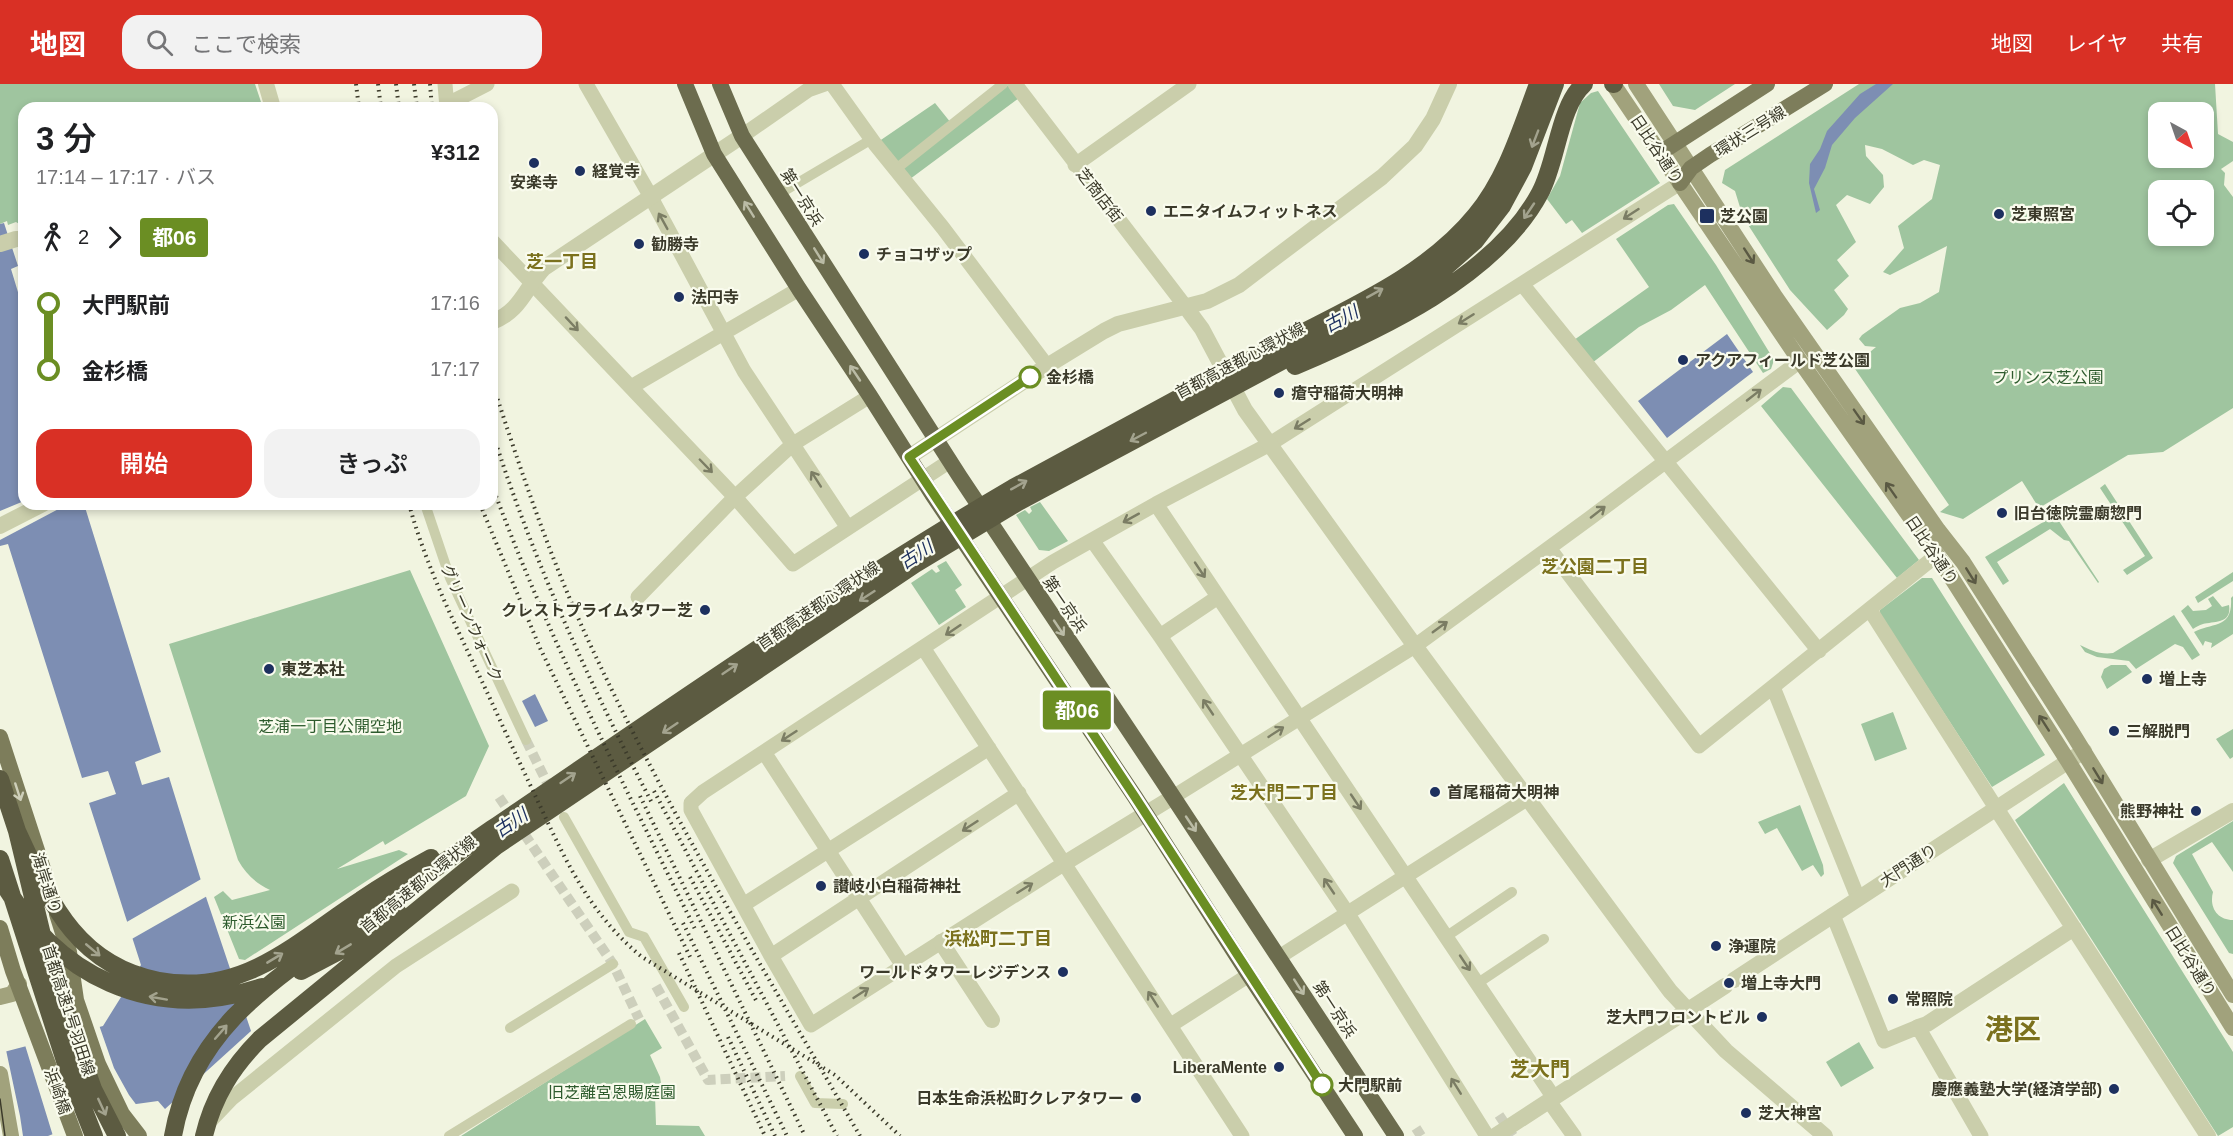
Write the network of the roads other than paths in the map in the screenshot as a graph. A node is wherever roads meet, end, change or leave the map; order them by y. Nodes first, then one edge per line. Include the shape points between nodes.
1 (266, 84) edge
2 (445, 84) edge
3 (487, 84) edge
4 (586, 84) edge
5 (686, 84) edge
6 (720, 84) edge
7 (825, 84) edge
8 (832, 84) edge
9 (1003, 84) edge
10 (1015, 84) edge
11 (1189, 84) edge
12 (1449, 84) edge
13 (1538, 84) edge
14 (1555, 84) edge
15 (1584, 84) edge
16 (1613, 84) edge
17 (1636, 84) edge
18 (1767, 84) edge
19 (1825, 84) edge
20 (271, 102) edge
21 (447, 102) edge
22 (454, 102) edge
23 (742, 136) junction
24 (872, 139) junction
25 (1675, 144) junction
26 (1660, 153) junction
27 (714, 154) junction
28 (1075, 165) junction
29 (1691, 168) junction
30 (896, 169) junction
31 (1680, 183) junction
32 (779, 194) junction
33 (650, 198) junction
34 (498, 247) edge
35 (532, 281) junction
36 (1522, 284) junction
37 (799, 289) junction
38 (1185, 306) junction
39 (498, 319) edge
40 (724, 333) junction
41 (1800, 361) junction
42 (1047, 366) junction
43 (631, 387) junction
44 (870, 396) junction
45 (1166, 422) junction
46 (936, 440) junction
47 (793, 444) junction
48 (1270, 444) junction
49 (909, 457) junction
50 (950, 461) junction
51 (1666, 462) junction
52 (922, 479) junction
53 (735, 497) junction
54 (1156, 504) junction
55 (31, 510) edge
56 (427, 510) edge
57 (0, 526) edge
58 (848, 528) junction
59 (1092, 540) junction
60 (1549, 548) junction
61 (1937, 555) junction
62 (1027, 579) junction
63 (638, 597) dead end
64 (1001, 597) junction
65 (1218, 597) junction
66 (1870, 610) junction
67 (1160, 636) junction
68 (1415, 646) junction
69 (924, 649) junction
70 (1819, 651) junction
71 (1773, 687) junction
72 (1299, 717) junction
73 (0, 737) edge
74 (526, 740) tunnel mouth
75 (989, 748) junction
76 (2084, 751) junction
77 (764, 752) junction
78 (1240, 756) junction
79 (2068, 761) junction
80 (0, 779) edge
81 (1019, 793) junction
82 (1173, 797) junction
83 (1528, 798) junction
84 (1996, 808) junction
85 (520, 810) junction
86 (2233, 811) edge
87 (1146, 814) junction
88 (564, 817) dead end
89 (17, 831) junction
90 (496, 846) junction
91 (828, 851) junction
92 (0, 859) edge
93 (2149, 860) junction
94 (1065, 862) junction
95 (1407, 876) junction
96 (0, 877) edge
97 (512, 891) dead end
98 (1512, 892) dead end
99 (1858, 898) junction
100 (860, 899) junction
101 (743, 905) junction
102 (1348, 914) junction
103 (1833, 915) junction
104 (0, 928) edge
105 (2074, 928) junction
106 (1447, 936) junction
107 (1544, 939) dead end
108 (941, 942) junction
109 (771, 956) junction
110 (1280, 957) junction
111 (613, 964) dead end
112 (903, 966) junction
113 (1248, 975) junction
114 (1478, 983) junction
115 (19, 984) junction
116 (2233, 995) edge
117 (0, 997) edge
118 (684, 1007) dead end
119 (1687, 1011) junction
120 (992, 1020) dead end
121 (631, 1023) dead end
122 (1171, 1025) junction
123 (1918, 1027) junction
124 (510, 1028) dead end
125 (2233, 1028) edge
126 (0, 1074) edge
127 (800, 1076) dead end
128 (1551, 1099) junction
129 (843, 1104) dead end
130 (130, 1135) edge
131 (1978, 1135) edge
132 (11, 1136) edge
133 (75, 1136) edge
134 (94, 1136) edge
135 (173, 1136) edge
136 (202, 1136) edge
137 (449, 1136) edge
138 (1242, 1136) edge
139 (1355, 1136) edge
140 (1396, 1136) edge
141 (1487, 1136) edge
142 (1495, 1136) edge
143 (1574, 1136) edge
144 (1825, 1136) edge
145 (2208, 1136) edge

1 - 20 street
2 - 21 street
3 - 22 street
4 - 33 street
5 - 27 highway
6 - 23 highway, 第一京浜
7 - 23 street via 808,90
8 - 24 street
9 - 30 street
10 - 28 street, 芝商店街
11 - 28 street
12 - 38 street via 1415,146 1382,177 1239,285 1207,301
85 -> 13 highway, 首都高速都心環状線 via 963,517 1371,295 1431,258 1464,229 1489,197 1508,162
14 -> 45 highway, 首都高速都心環状線 via 1514,187 1490,224 1458,257 1400,297
15 -> 45 highway via 1571,98 1549,173 1531,209 1502,244 1466,274 1413,309
16 - 26 main road, 日比谷通り
17 - 25 main road, 日比谷通り
18 - 25 main road, 環状三号線
19 - 29 main road, 環状三号線
23 - 27 street
23 - 32 highway, 第一京浜
24 - 30 street
24 - 32 street
25 - 26 main road, 環状三号線
25 - 29 main road, 日比谷通り
26 - 31 main road, 日比谷通り
27 - 33 street
37 -> 27 highway
28 - 38 street, 芝商店街
29 - 31 main road, 環状三号線
29 -> 76 main road, 日比谷通り via 1814,354 1963,562
30 - 42 street
31 -> 36 street
31 - 41 main road, 日比谷通り
32 -> 46 highway, 第一京浜
33 - 35 street via 544,268
40 -> 33 street
34 - 35 street
35 - 39 street via 517,306
35 -> 43 street
36 -> 48 street
36 - 51 street
37 - 40 street
44 -> 37 highway
38 - 42 street via 1118,324
38 - 48 street via 1202,329 1245,410
40 - 43 street
40 - 47 street via 744,371
51 -> 41 street
61 -> 41 main road, 日比谷通り
42 - 46 street
43 -> 53 street
44 - 47 street
44 - 49 highway
45 -> 90 highway, 首都高速都心環状線 via 1018,502 915,564
46 - 49 street
46 - 50 highway, 第一京浜
47 - 53 street
58 -> 47 street
48 - 54 street
48 - 68 street
49 - 52 highway
50 - 52 street
50 - 62 highway, 第一京浜
60 -> 51 street
51 - 70 street
52 - 58 street
52 - 64 highway
53 - 58 street via 793,564
53 - 63 street
54 -> 59 street
54 -> 65 street
55 - 57 street
56 - 74 street, グリーンウォーク via 450,578
59 - 62 street
59 - 67 street
68 -> 60 street
60 - 71 street via 1699,746
61 - 66 street
79 -> 61 main road, 日比谷通り
62 - 64 street
62 -> 82 highway, 第一京浜
64 -> 69 street
64 - 87 highway
65 - 67 street
65 - 72 street
66 - 70 street
66 - 84 street
78 -> 67 street
68 - 72 street
68 - 83 street
69 - 75 street
69 -> 77 street
70 - 71 street
71 - 99 street
78 -> 72 street
72 -> 95 street
73 -> 130 main road, 海岸通り via 69,952 76,1000
75 - 81 street
75 - 91 street
76 - 79 street, 大門通り
76 -> 93 main road, 日比谷通り
77 - 91 street
77 - 101 street via 691,803 691,810
78 - 82 street
102 -> 78 street
79 - 84 street, 大門通り
125 -> 79 main road, 日比谷通り
80 - 89 highway, 首都高速都心環状線
81 - 94 street
81 -> 100 street
82 - 87 street
82 -> 110 highway, 第一京浜
83 - 95 street
83 - 119 street
84 - 99 street, 大門通り
84 - 105 street
89 -> 85 highway, 首都高速都心環状線 via 55,906 90,948 108,962 139,976 182,984 227,978 257,967 384,885
135 -> 85 highway, 首都高速都心環状線 via 182,1100 197,1066 224,1028 251,1000 320,947
86 - 93 street
87 - 94 street
87 - 113 highway
88 - 118 street via 629,932 644,937
89 -> 130 highway, 首都高速都心環状線 via 44,943 93,1089
90 -> 96 highway, 首都高速1号羽田線 via 315,964 248,992 198,1000 142,995 86,970 37,927
90 - 136 highway, 首都高速都心環状線 via 260,1039 224,1084
91 - 100 street
91 - 101 street
92 - 134 highway, 首都高速1号羽田線 via 64,1059
93 - 116 main road, 日比谷通り
108 -> 94 street
122 -> 94 street
95 - 102 street
95 - 106 street
97 - 136 street via 396,966 231,1099 213,1117
98 - 106 street
99 - 103 street, 大門通り
100 - 109 street
100 - 112 street
101 - 109 street
102 - 110 street
141 -> 102 street
103 - 119 street, 大門通り
103 - 123 street via 1884,1041
104 - 115 main road
105 - 123 street
105 - 145 street
106 -> 114 street
107 - 114 street
108 - 112 street
108 - 120 street
109 -> 112 street via 812,1025
110 -> 140 highway, 第一京浜
111 - 124 street
113 - 122 street
113 - 139 highway
114 - 128 street
115 - 117 main road via 12,994
115 - 133 main road, 浜崎橋
119 - 128 street, 大門通り
119 - 144 street via 1726,1051
121 - 137 street
122 - 138 street
123 - 131 street
126 - 132 main road
127 - 129 street via 815,1103
128 - 142 street, 大門通り
128 - 143 street

